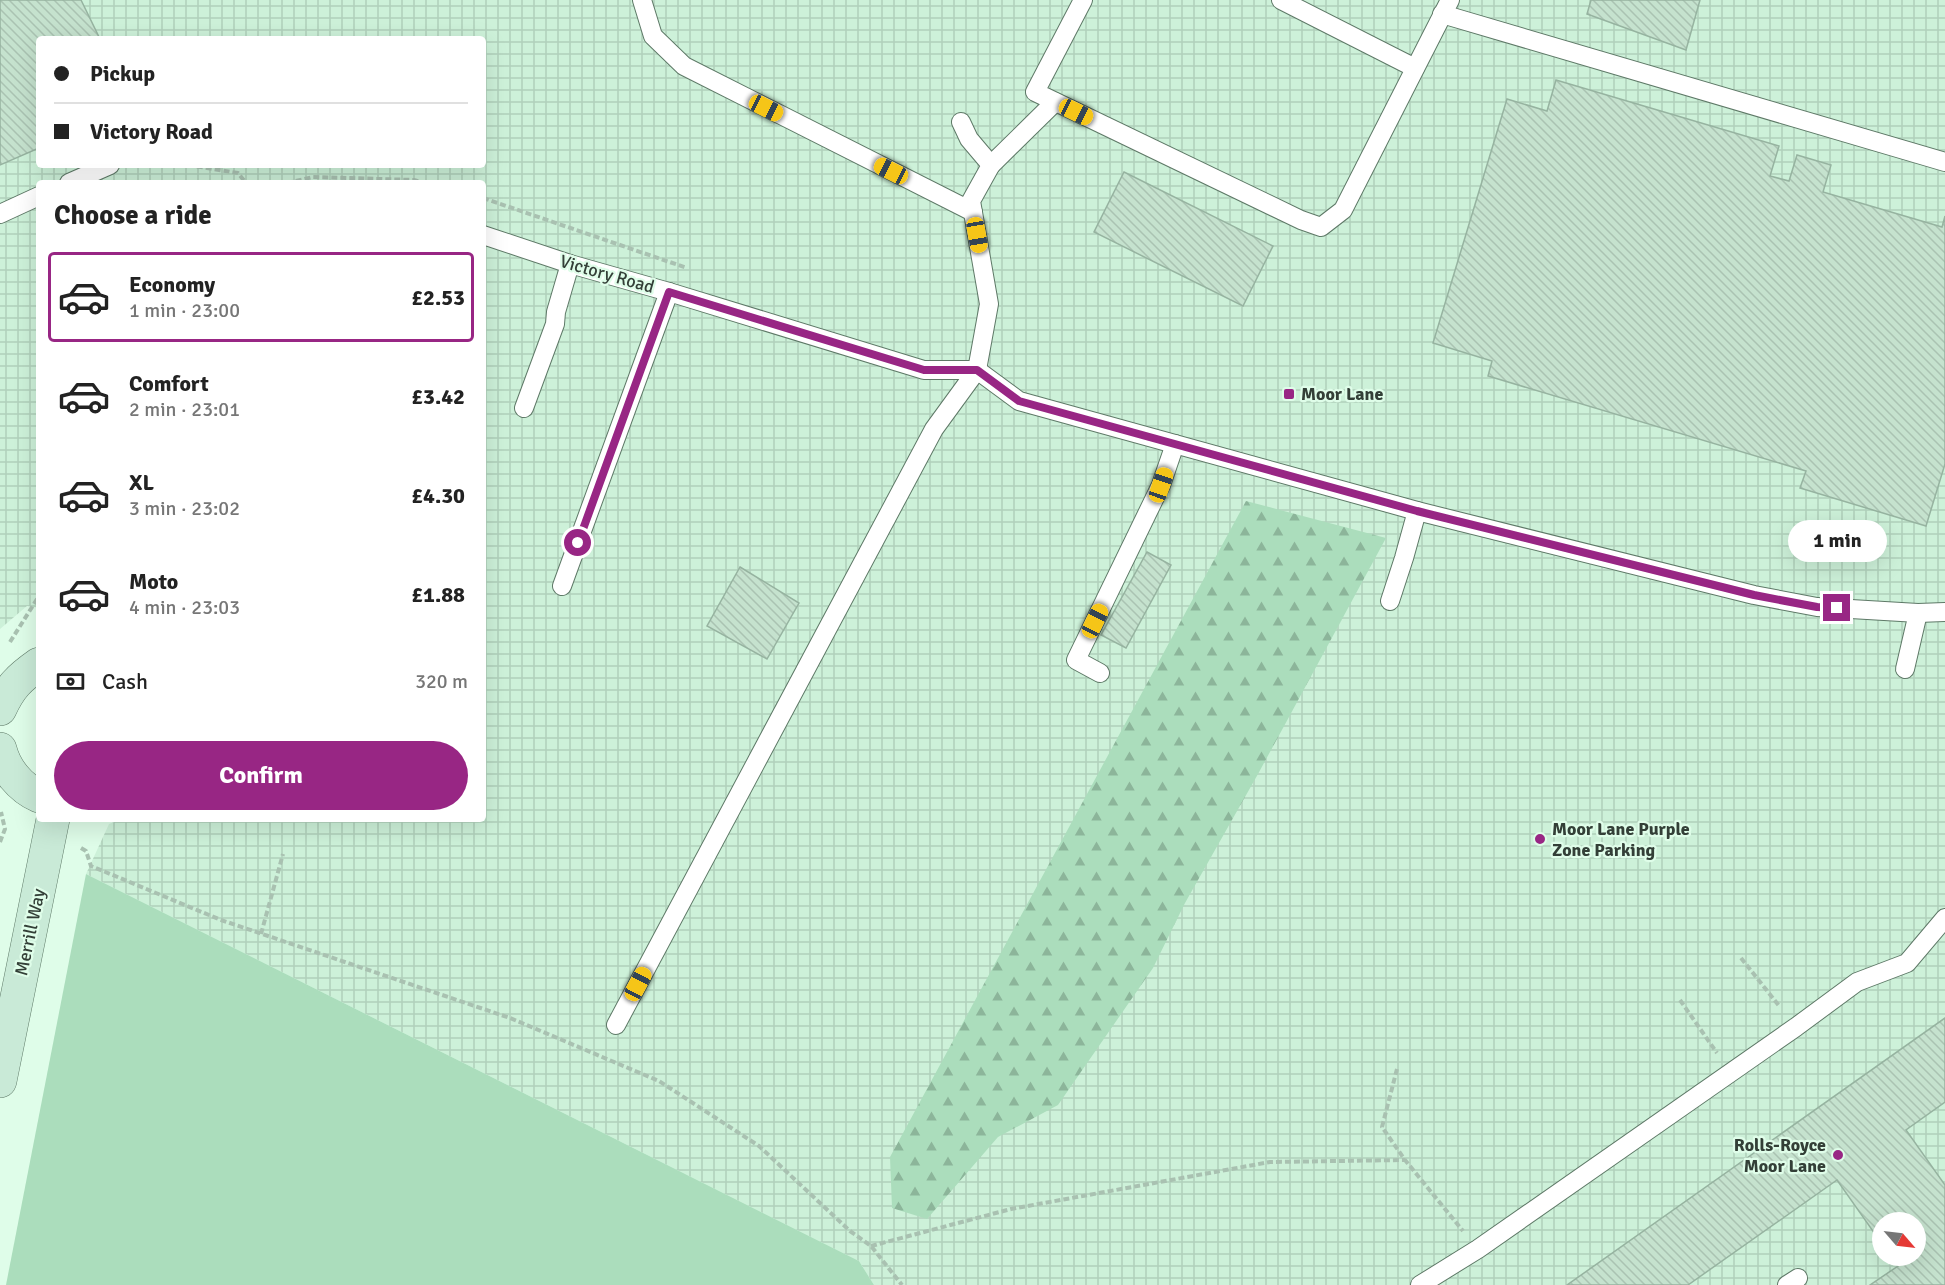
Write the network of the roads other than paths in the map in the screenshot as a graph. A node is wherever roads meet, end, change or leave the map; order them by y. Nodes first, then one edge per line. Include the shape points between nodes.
1 (642, 0) edge
2 (1083, 0) edge
3 (1281, 0) edge
4 (1446, 7) edge
5 (1415, 68) junction
6 (1055, 102) junction
7 (961, 122) dead end
8 (1945, 162) edge
9 (991, 165) junction
10 (103, 168) edge
11 (76, 180) edge
12 (36, 197) edge
13 (974, 213) junction
14 (0, 214) edge
15 (486, 236) edge
16 (570, 264) junction
17 (669, 292) junction
18 (977, 370) junction
19 (524, 408) dead end
20 (1175, 444) junction
21 (1417, 511) junction
22 (562, 586) dead end
23 (1390, 601) dead end
24 (1945, 612) edge
25 (1918, 613) junction
26 (36, 666) edge
27 (1905, 669) dead end
28 (1100, 673) dead end
29 (0, 709) edge
30 (0, 749) edge
31 (36, 795) edge
32 (52, 825) edge
33 (1945, 918) edge
34 (616, 1025) dead end
35 (0, 1081) edge
36 (1420, 1285) edge

1 - 13 lane via 653,36 684,66
2 - 6 lane via 1035,92
3 - 5 lane
4 - 5 lane
4 - 8 lane
5 - 6 lane via 1343,210 1321,227
6 - 9 lane
7 - 9 lane via 969,139
9 - 13 lane via 971,201
10 - 11 lane
12 - 14 lane
13 - 18 lane via 989,304
15 - 16 lane, Victory Road
16 - 17 lane, Victory Road
16 - 19 lane via 555,324
17 - 18 lane, Victory Road via 924,370
17 - 22 lane
18 - 20 lane via 1019,401
18 - 34 lane via 934,429
20 - 21 lane
20 - 28 lane via 1161,485 1076,660
21 - 23 lane
21 - 25 lane via 1754,595 1817,607
24 - 25 lane
25 - 27 lane
26 - 29 street via 8,691
30 - 31 street via 14,778
32 - 35 street, Merrill Way
33 - 36 lane via 1907,963 1857,982 1478,1249

